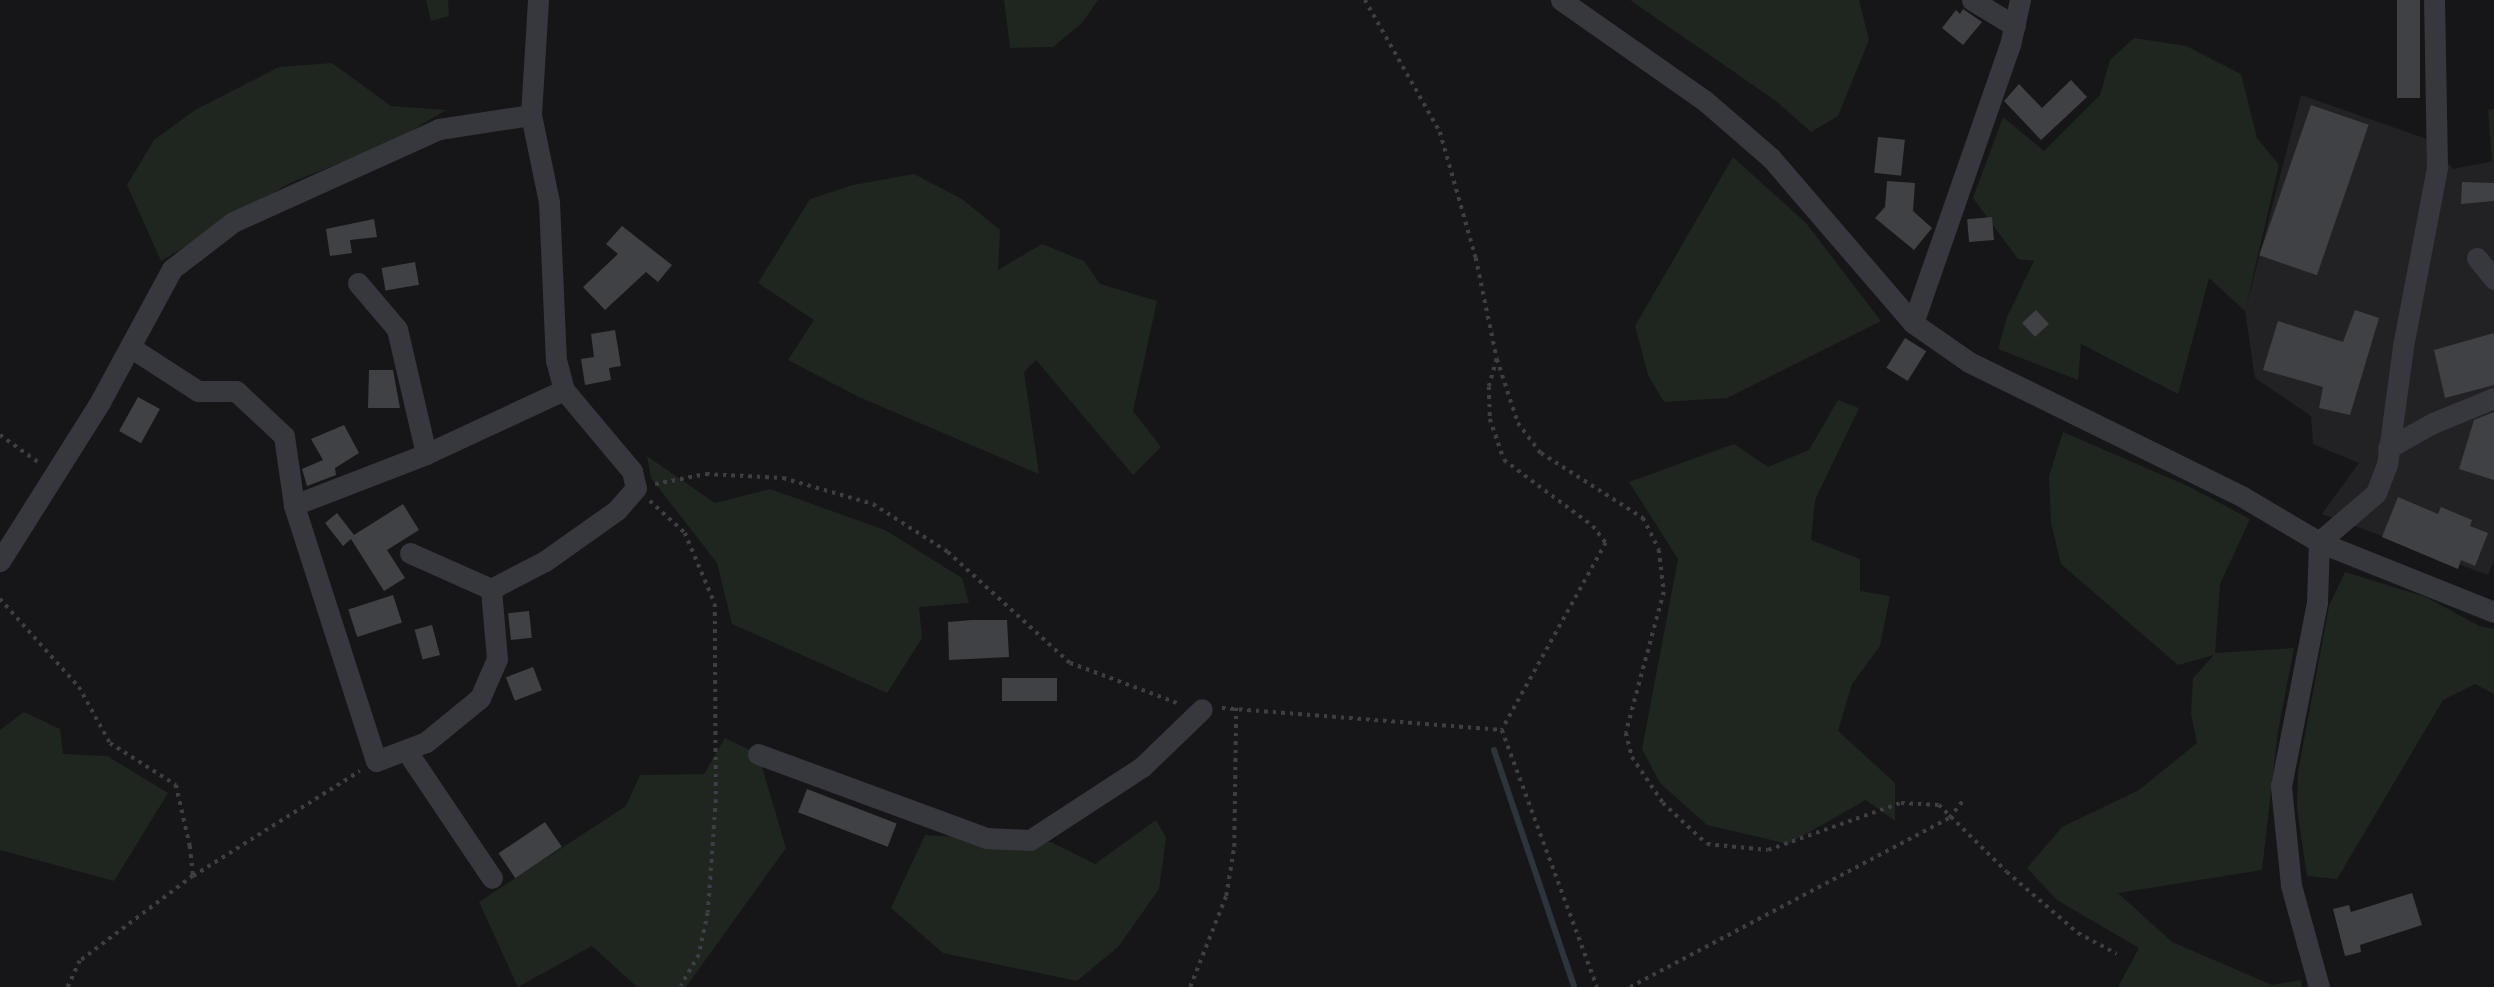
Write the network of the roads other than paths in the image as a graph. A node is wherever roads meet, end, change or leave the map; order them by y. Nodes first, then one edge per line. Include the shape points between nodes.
1 (538, 0) edge
2 (1560, 0) edge
3 (1972, 0) edge
4 (2020, 0) edge
5 (2434, 0) edge
6 (2014, 26) junction
7 (531, 115) junction
8 (2477, 258) dead end
9 (2494, 279) edge
10 (358, 283) dead end
11 (1913, 323) junction
12 (130, 347) junction
13 (564, 390) junction
14 (2494, 398) edge
15 (2388, 448) junction
16 (426, 454) junction
17 (294, 505) junction
18 (2319, 542) junction
19 (410, 554) dead end
20 (0, 561) edge
21 (491, 589) junction
22 (2494, 612) edge
23 (1202, 709) road end
24 (406, 750) junction
25 (758, 754) dead end
26 (492, 878) dead end
27 (2319, 987) edge

1 - 7 street
2 - 11 street via 1704,100 1771,158
3 - 6 street
4 - 6 street
5 - 15 street via 2437,168
6 - 11 street
7 - 12 street via 439,129 233,222 172,270
7 - 13 street via 549,202 556,360
8 - 9 street
10 - 16 street via 397,329
11 - 18 street via 1969,362 2243,497
12 - 17 street via 198,390 236,391 284,436
12 - 20 street
13 - 16 street
13 - 21 street via 632,471 636,488 617,510 545,561
14 - 15 street
15 - 18 street via 2376,493
16 - 17 street
17 - 24 street via 376,761
18 - 22 street
18 - 27 street via 2317,602 2281,786 2291,885
19 - 21 street
21 - 24 street via 497,659 480,698 426,742
23 - 25 street via 1142,767 1030,840 986,838
24 - 26 street

